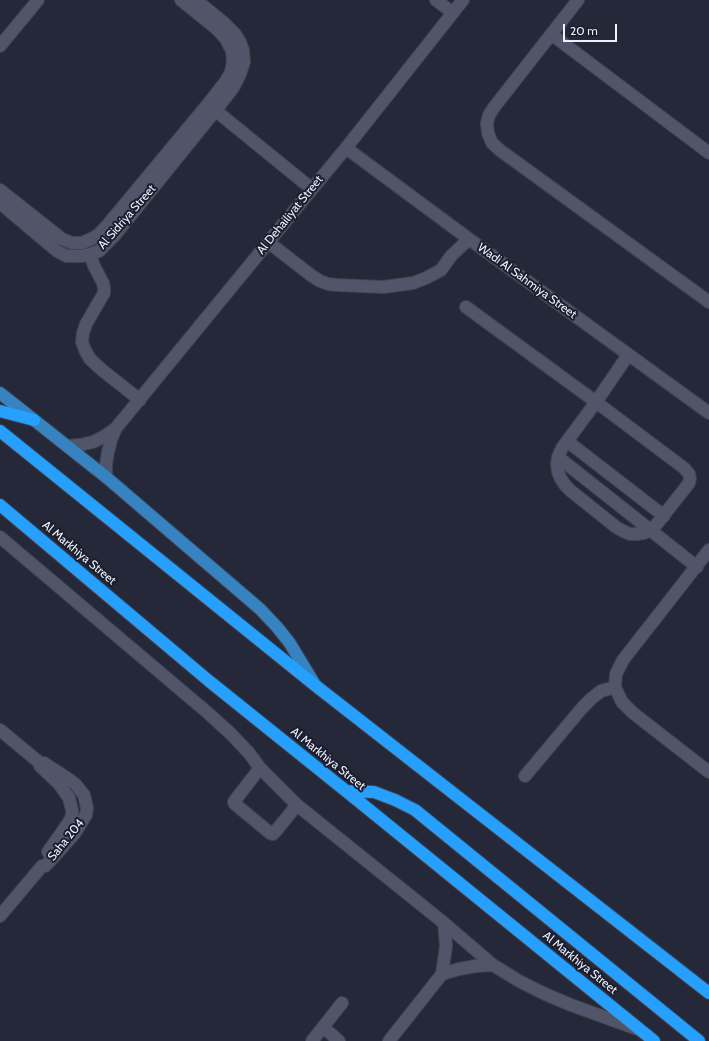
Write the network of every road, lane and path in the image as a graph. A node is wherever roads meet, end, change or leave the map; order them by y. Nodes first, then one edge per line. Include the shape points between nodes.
1 (38, 0) edge
2 (181, 0) edge
3 (196, 0) edge
4 (436, 0) edge
5 (463, 0) edge
6 (578, 0) edge
7 (452, 13) junction
8 (550, 34) junction
9 (0, 46) edge
10 (212, 108) junction
11 (346, 148) junction
12 (709, 153) edge
13 (312, 188) junction
14 (0, 190) edge
15 (0, 204) edge
16 (469, 239) junction
17 (268, 242) junction
18 (90, 254) junction
19 (709, 302) edge
20 (466, 307) dead end
21 (628, 355) junction
22 (0, 393) edge
23 (140, 400) junction
24 (596, 402) junction
25 (0, 411) edge
26 (709, 413) edge
27 (34, 420) junction
28 (116, 428) junction
29 (0, 431) edge
30 (568, 441) junction
31 (67, 446) junction
32 (558, 457) junction
33 (106, 477) junction
34 (0, 505) edge
35 (664, 516) junction
36 (651, 530) junction
37 (0, 537) edge
38 (709, 550) edge
39 (697, 567) junction
40 (316, 686) junction
41 (615, 687) junction
42 (0, 730) edge
43 (260, 768) junction
44 (709, 772) edge
45 (525, 776) dead end
46 (346, 791) junction
47 (297, 805) junction
48 (0, 916) edge
49 (444, 923) junction
50 (493, 966) junction
51 (442, 974) junction
52 (709, 993) edge
53 (342, 1003) dead end
54 (323, 1027) junction
55 (642, 1031) junction
56 (312, 1041) edge
57 (339, 1041) edge
58 (389, 1041) edge
59 (650, 1041) edge
60 (654, 1041) edge
61 (699, 1041) edge

1 - 9 street
2 - 10 street, Al Sidriya Street via 217,29 232,51 231,72
3 - 10 street, Al Sidriya Street via 235,34 243,50 244,62 233,88
4 - 7 street
5 - 7 street, Al Dehailiyat Street
6 - 8 street
7 - 11 street, Al Dehailiyat Street
8 - 12 street
8 - 19 street via 489,115 488,133 492,143
10 - 13 street
10 - 14 street, Al Sidriya Street via 105,228 91,240 72,243 62,239
10 - 18 street, Al Sidriya Street via 114,236 99,251
11 - 13 street, Al Dehailiyat Street
11 - 16 street, Wadi Al Sahmiya Street
13 - 17 street, Al Dehailiyat Street
15 - 18 street, Al Sidriya Street via 57,251 66,256
16 - 17 street via 441,270 413,284 383,287 337,285 320,281
16 - 21 street, Wadi Al Sahmiya Street
17 - 23 street, Al Dehailiyat Street
18 - 23 street via 103,283 104,293 84,328 82,342 90,359
20 - 24 street
21 - 24 street
21 - 26 street, Wadi Al Sahmiya Street
22 - 27 main road
23 - 28 street, Al Dehailiyat Street
24 - 30 street
24 - 35 street via 687,471 689,483
25 - 27 highway
27 - 31 main road
28 - 31 street, Al Dehailiyat Street via 93,442
28 - 33 street, Al Dehailiyat Street via 108,452
29 - 40 highway
30 - 32 street
30 - 35 street
31 - 33 main road
32 - 36 street
32 - 36 street via 558,472 565,485 611,523 630,534
33 - 40 main road via 260,609 289,642
34 - 46 highway, Al Markhiya Street
35 - 36 street
36 - 39 street
37 - 43 street, Al Markhiya Street via 208,713 249,753
38 - 39 street
39 - 41 street via 623,660 616,674
40 - 52 highway
41 - 44 street via 622,702 633,713
41 - 45 street via 592,698
42 - 48 street, Saha 204 via 40,763 40,766 59,784 69,798 72,810 69,822 42,862 42,866
43 - 47 street, Al Markhiya Street
43 - 47 street via 236,799 235,804 273,834
46 - 55 highway, Al Markhiya Street
46 - 61 highway via 374,792 415,810
47 - 49 street, Al Markhiya Street
49 - 50 street, Al Markhiya Street
49 - 51 street via 446,946
50 - 51 street via 476,966
50 - 55 street, Al Markhiya Street via 545,994
51 - 58 street
53 - 54 street
54 - 56 street
54 - 57 street
55 - 59 highway
55 - 60 highway, Al Markhiya Street

